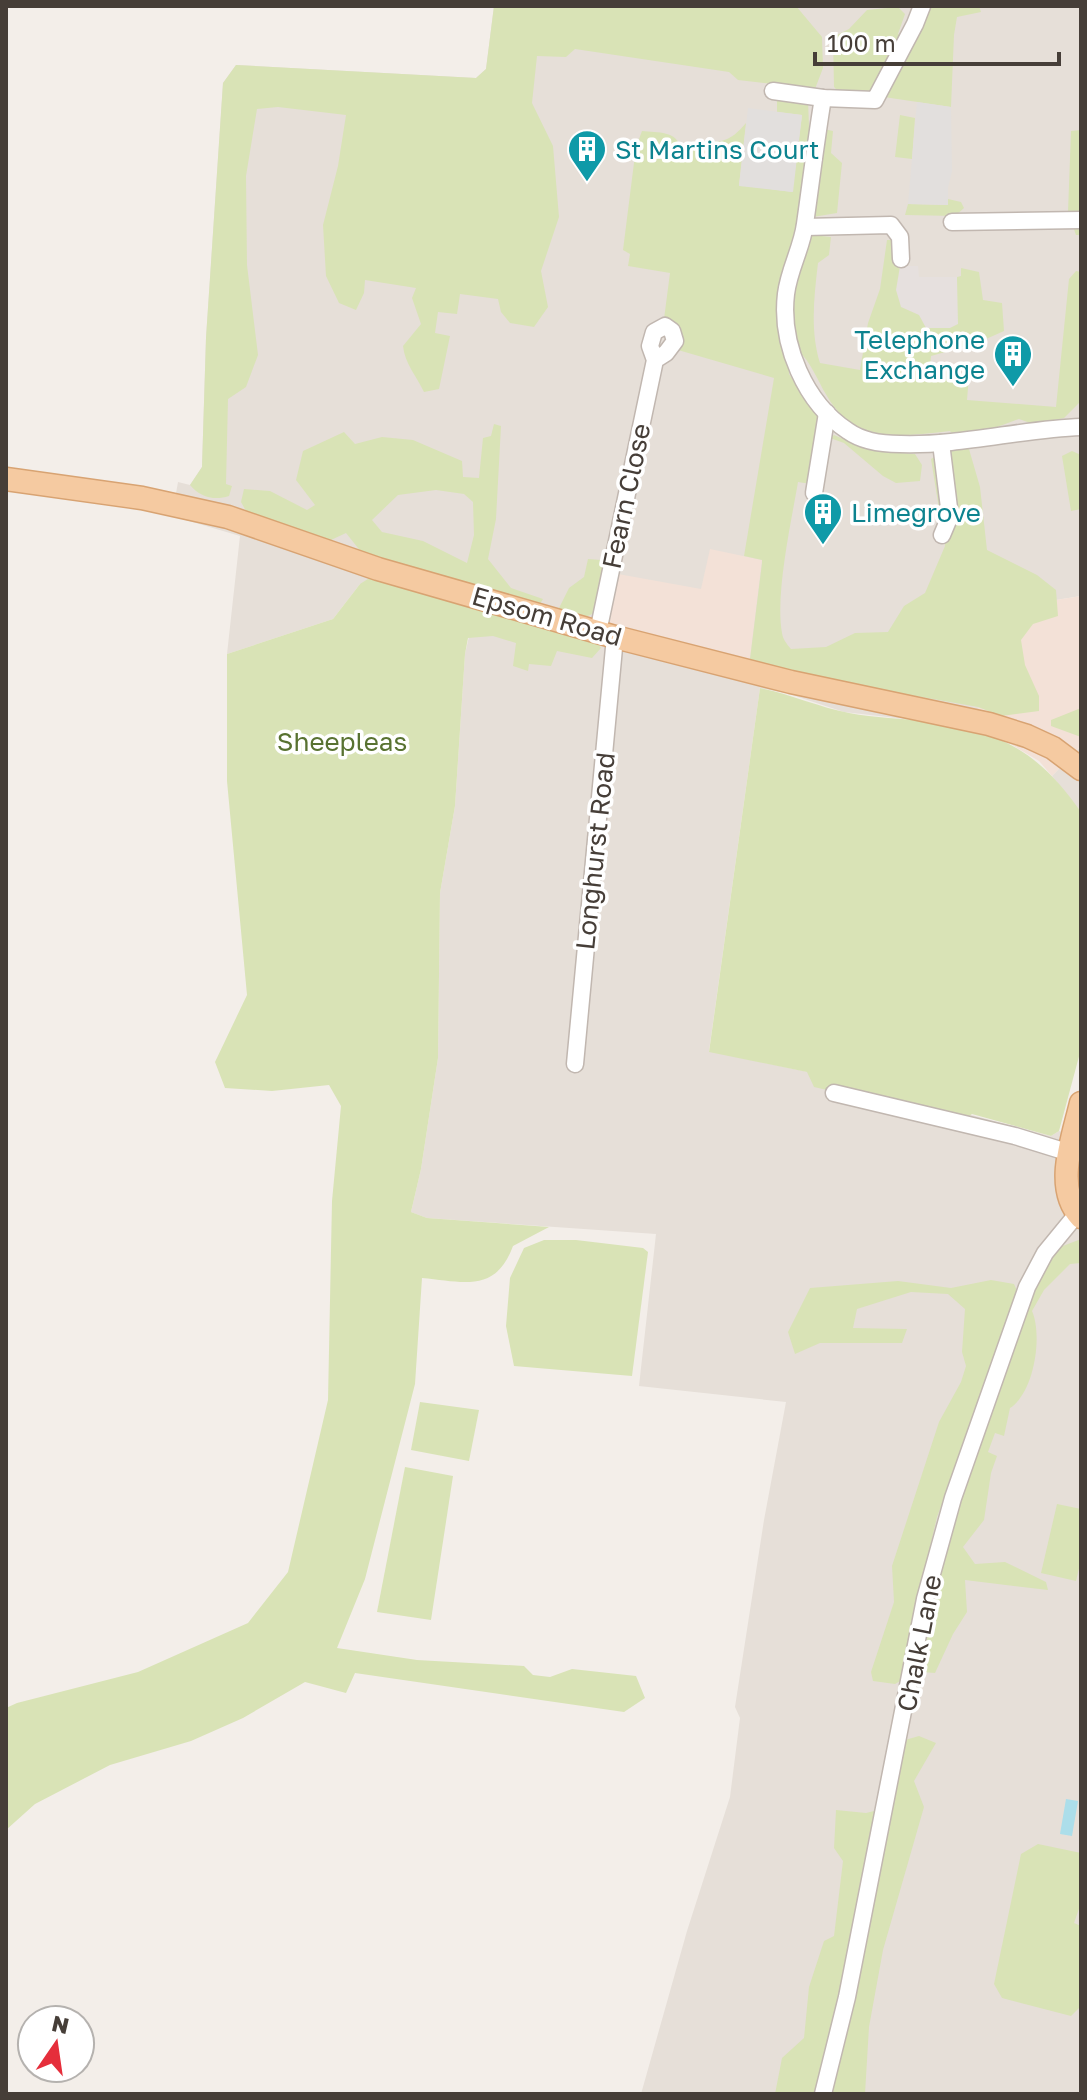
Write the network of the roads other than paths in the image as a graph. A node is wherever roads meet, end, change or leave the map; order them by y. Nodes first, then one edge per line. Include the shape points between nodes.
1 (922, 6) edge
2 (773, 91) dead end
3 (823, 98) junction
4 (1081, 220) edge
5 (952, 222) dead end
6 (805, 227) junction
7 (901, 259) dead end
8 (655, 360) dead end
9 (827, 413) junction
10 (1081, 427) edge
11 (941, 443) junction
12 (6, 479) edge
13 (814, 493) dead end
14 (942, 535) dead end
15 (606, 634) junction
16 (1081, 769) edge
17 (575, 1064) dead end
18 (834, 1093) dead end
19 (1081, 1103) edge
20 (1070, 1153) junction
21 (1079, 1216) edge
22 (823, 2094) edge

1 - 3 street via 875,100
2 - 3 street
3 - 6 street
4 - 5 street
6 - 7 street via 891,225 900,237
6 - 9 street via 785,296 790,351
8 - 15 street, Fearn Close
9 - 11 street via 849,432 872,441
9 - 13 street
10 - 11 street
11 - 14 street via 950,516
12 - 15 main road, Epsom Road via 184,505 378,569
15 - 16 main road, Epsom Road via 791,682 989,724 1053,748
15 - 17 street, Longhurst Road
18 - 20 street
19 - 20 main road
20 - 21 main road via 1068,1196
21 - 22 street, Chalk Lane via 1045,1253 1027,1287 953,1498 925,1599

